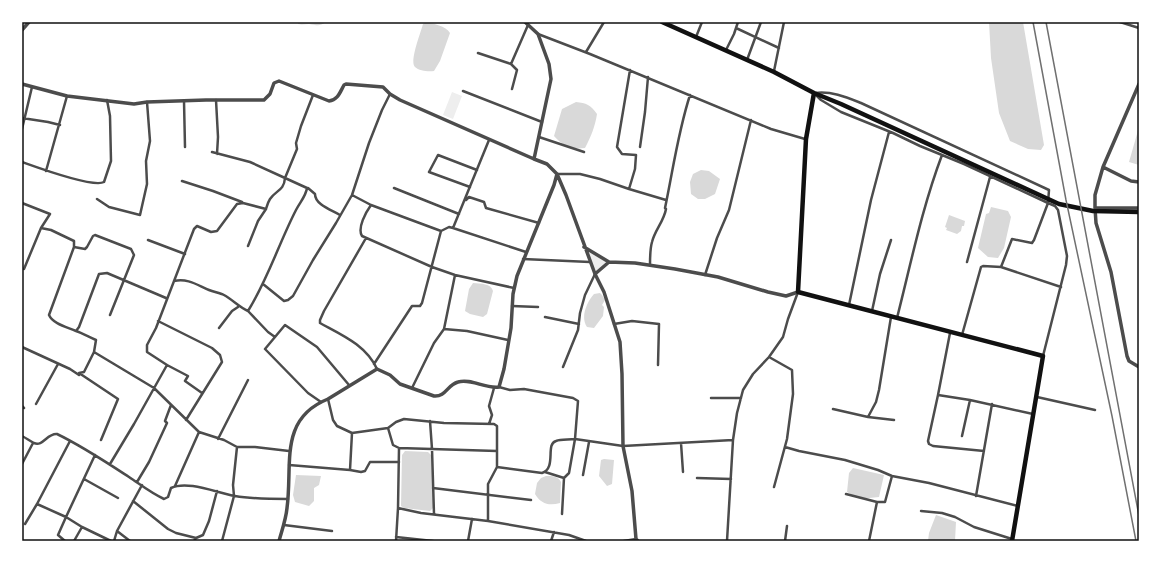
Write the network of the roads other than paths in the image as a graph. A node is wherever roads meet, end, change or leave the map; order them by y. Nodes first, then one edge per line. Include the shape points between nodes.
1 (28, 22) edge
2 (604, 22) edge
3 (662, 22) edge
4 (702, 22) edge
5 (738, 22) edge
6 (761, 22) edge
7 (784, 22) edge
8 (1120, 22) edge
9 (527, 23) edge
10 (736, 28) junction
11 (1139, 28) edge
12 (22, 30) edge
13 (538, 34) junction
14 (696, 37) junction
15 (756, 38) junction
16 (779, 48) junction
17 (726, 50) junction
18 (586, 52) junction
19 (478, 53) dead end
20 (747, 60) junction
21 (510, 64) junction
22 (630, 70) junction
23 (774, 72) junction
24 (648, 77) junction
25 (22, 84) edge
26 (1139, 84) edge
27 (32, 87) junction
28 (512, 89) dead end
29 (463, 91) dead end
30 (814, 93) junction
31 (390, 94) junction
32 (313, 95) junction
33 (690, 95) junction
34 (67, 96) junction
35 (107, 100) junction
36 (216, 100) junction
37 (184, 101) junction
38 (147, 102) junction
39 (23, 118) edge
40 (751, 120) junction
41 (542, 122) junction
42 (60, 125) junction
43 (22, 130) edge
44 (889, 132) junction
45 (539, 137) junction
46 (806, 139) junction
47 (489, 140) junction
48 (185, 147) dead end
49 (640, 147) dead end
50 (212, 152) dead end
51 (584, 152) dead end
52 (217, 154) junction
53 (942, 155) junction
54 (534, 159) junction
55 (22, 162) edge
56 (1103, 167) junction
57 (478, 170) junction
58 (46, 171) junction
59 (557, 174) junction
60 (990, 177) junction
61 (285, 178) junction
62 (182, 181) dead end
63 (1139, 182) edge
64 (470, 187) junction
65 (307, 188) junction
66 (394, 188) dead end
67 (629, 189) junction
68 (352, 194) junction
69 (97, 199) dead end
70 (666, 200) junction
71 (465, 202) junction
72 (22, 203) edge
73 (243, 203) junction
74 (1048, 203) junction
75 (371, 205) junction
76 (1095, 208) junction
77 (1139, 208) edge
78 (266, 209) junction
79 (1139, 212) edge
80 (459, 214) junction
81 (340, 215) junction
82 (539, 223) junction
83 (41, 228) junction
84 (453, 228) junction
85 (441, 231) junction
86 (366, 238) junction
87 (148, 240) dead end
88 (891, 240) dead end
89 (248, 246) dead end
90 (74, 247) junction
91 (584, 247) junction
92 (526, 252) junction
93 (185, 254) junction
94 (523, 259) junction
95 (590, 262) junction
96 (609, 262) junction
97 (967, 262) dead end
98 (650, 265) junction
99 (432, 267) junction
100 (1001, 267) junction
101 (24, 269) dead end
102 (595, 274) junction
103 (455, 275) junction
104 (705, 275) junction
105 (124, 280) junction
106 (174, 281) junction
107 (263, 284) junction
108 (1061, 287) junction
109 (514, 288) junction
110 (798, 292) junction
111 (166, 298) junction
112 (849, 305) junction
113 (239, 306) junction
114 (512, 306) junction
115 (538, 307) dead end
116 (248, 311) junction
117 (872, 311) junction
118 (110, 315) dead end
119 (545, 317) dead end
120 (894, 317) junction
121 (158, 321) junction
122 (579, 324) junction
123 (613, 324) junction
124 (219, 328) dead end
125 (444, 329) junction
126 (76, 331) junction
127 (950, 333) junction
128 (962, 336) junction
129 (275, 337) junction
130 (508, 340) junction
131 (22, 347) edge
132 (94, 352) junction
133 (1043, 356) junction
134 (769, 357) junction
135 (58, 364) junction
136 (167, 364) junction
137 (374, 364) junction
138 (658, 365) dead end
139 (562, 367) dead end
140 (1139, 367) edge
141 (377, 369) junction
142 (79, 373) junction
143 (248, 380) dead end
144 (349, 386) junction
145 (499, 387) junction
146 (154, 388) junction
147 (494, 388) junction
148 (412, 389) junction
149 (202, 393) junction
150 (938, 395) junction
151 (1037, 397) junction
152 (711, 398) dead end
153 (741, 398) junction
154 (328, 399) junction
155 (970, 400) junction
156 (321, 402) junction
157 (36, 404) dead end
158 (992, 404) junction
159 (171, 405) junction
160 (833, 409) dead end
161 (1095, 410) dead end
162 (1033, 414) junction
163 (868, 417) junction
164 (186, 420) junction
165 (894, 420) dead end
166 (430, 421) junction
167 (489, 424) junction
168 (388, 428) junction
169 (199, 432) junction
170 (352, 433) junction
171 (22, 436) edge
172 (962, 436) dead end
173 (218, 439) junction
174 (102, 440) dead end
175 (575, 440) junction
176 (733, 440) junction
177 (70, 441) junction
178 (589, 442) junction
179 (33, 443) junction
180 (681, 443) junction
181 (624, 446) junction
182 (237, 447) junction
183 (785, 447) junction
184 (399, 448) junction
185 (432, 449) junction
186 (289, 451) junction
187 (497, 451) junction
188 (984, 451) junction
189 (95, 455) junction
190 (399, 462) junction
191 (22, 464) edge
192 (110, 464) junction
193 (289, 466) junction
194 (497, 467) junction
195 (350, 470) junction
196 (545, 472) junction
197 (683, 472) dead end
198 (583, 475) dead end
199 (892, 476) junction
200 (564, 478) junction
201 (697, 478) dead end
202 (731, 479) junction
203 (84, 480) junction
204 (137, 482) junction
205 (142, 485) junction
206 (175, 486) junction
207 (774, 487) dead end
208 (433, 488) junction
209 (217, 491) junction
210 (846, 494) dead end
211 (234, 496) junction
212 (488, 496) junction
213 (976, 496) junction
214 (118, 498) dead end
215 (288, 498) junction
216 (532, 500) dead end
217 (133, 501) junction
218 (877, 502) junction
219 (36, 504) junction
220 (1018, 506) junction
221 (398, 508) junction
222 (921, 511) dead end
223 (434, 514) junction
224 (562, 514) dead end
225 (66, 518) junction
226 (472, 519) junction
227 (488, 521) junction
228 (25, 524) dead end
229 (283, 524) junction
230 (787, 526) dead end
231 (82, 527) junction
232 (117, 531) junction
233 (332, 531) dead end
234 (554, 532) junction
235 (396, 536) junction
236 (195, 540) edge
237 (637, 540) edge
238 (1012, 540) edge
239 (65, 541) edge
240 (74, 541) edge
241 (112, 541) edge
242 (130, 541) edge
243 (222, 541) edge
244 (279, 541) edge
245 (396, 541) edge
246 (433, 541) edge
247 (468, 541) edge
248 (551, 541) edge
249 (586, 541) edge
250 (624, 541) edge
251 (727, 541) edge
252 (785, 541) edge
253 (869, 541) edge

1 - 12 street
2 - 18 street
3 - 14 main road
4 - 14 street
5 - 10 street
6 - 15 street
7 - 16 street
8 - 11 street
9 - 13 street
9 - 21 street
10 - 15 street
10 - 17 street
13 - 18 street
13 - 41 street via 549,64 551,79
14 - 17 main road
15 - 16 street
15 - 20 street
16 - 23 street
17 - 20 main road
18 - 22 street
19 - 21 street
20 - 23 main road
21 - 28 street via 517,70
22 - 24 street
22 - 67 street via 617,147 622,154 636,155
23 - 30 main road
24 - 33 street
24 - 49 street
25 - 27 street
26 - 56 street
27 - 34 street
27 - 39 street
29 - 41 street
30 - 44 street via 841,112
30 - 46 main road
30 - 74 street via 836,93 861,103 1048,189
30 - 79 main road via 1059,204 1093,211
31 - 32 street via 383,86 348,84 344,85 333,101
31 - 47 street
31 - 68 street via 369,143
32 - 36 street via 279,81 274,83 270,94 264,100
32 - 61 street via 301,126 296,143 297,149
33 - 40 street
33 - 70 street
34 - 35 street
34 - 42 street
35 - 38 street via 134,104
35 - 58 street via 111,161 104,182 98,184
36 - 37 street
36 - 52 street
37 - 38 street
37 - 48 street
38 - 69 street via 150,141 146,161 147,184 140,216 109,207
39 - 42 street
39 - 43 street
40 - 46 street
40 - 104 street via 729,210
41 - 45 street
42 - 58 street
44 - 53 street
44 - 112 street via 871,200
45 - 51 street
45 - 54 street
46 - 110 main road
47 - 54 street
47 - 57 street
50 - 52 street
52 - 61 street via 250,162
53 - 60 street
53 - 120 street via 924,207
54 - 59 street via 547,164
55 - 58 street
56 - 63 street via 1131,181
56 - 76 street via 1094,195
57 - 64 street
57 - 64 street via 438,155 429,172
59 - 67 street via 580,174
59 - 82 street
59 - 91 street
60 - 74 street
60 - 97 street
61 - 65 street
61 - 78 street via 284,184 271,198
62 - 73 street
64 - 71 street
65 - 81 street via 315,194 318,203
65 - 107 street via 307,193 297,209
66 - 80 street
67 - 70 street
68 - 75 street
68 - 81 street
70 - 98 street via 664,218 652,243
71 - 80 street
71 - 82 street via 469,197 484,202 486,208
72 - 83 street via 50,214
73 - 78 street
73 - 93 street via 237,204 217,232 196,226
74 - 100 street via 1032,243 1012,239
74 - 108 street via 1058,210 1067,256
75 - 85 street
75 - 86 street via 360,230
76 - 77 street
76 - 140 street via 1096,223 1111,272 1127,356
78 - 89 street
80 - 84 street
81 - 107 street via 293,296 284,301
82 - 92 street
83 - 90 street via 72,239
83 - 101 street
84 - 85 street
84 - 92 street
85 - 99 street
86 - 99 street
86 - 137 street via 324,311 320,323 352,340
87 - 93 street
88 - 117 street
90 - 105 street via 85,249 95,235 130,249 134,255
90 - 126 street via 49,315 51,319
91 - 95 street
91 - 96 street
92 - 94 street
93 - 106 street
94 - 95 street
94 - 109 street
95 - 102 street
96 - 98 street
96 - 102 street
98 - 104 street
99 - 103 street
99 - 137 street via 422,303 420,306 412,306
100 - 108 street
100 - 128 street via 981,267
102 - 122 street via 585,295
102 - 123 street via 604,292
103 - 109 street
103 - 125 street
104 - 110 street via 786,296
105 - 111 street
105 - 118 street
105 - 126 street via 99,274
106 - 111 street
106 - 113 street via 188,280 224,295
107 - 116 street
108 - 133 street
109 - 114 street
110 - 112 main road
110 - 134 street via 783,337
111 - 121 street
112 - 117 main road
113 - 116 street
113 - 124 street
114 - 115 street
114 - 130 street
116 - 129 street
117 - 120 main road
119 - 122 street
120 - 127 main road
120 - 163 street via 876,402
121 - 136 street via 147,345 147,352
121 - 149 street via 212,348 220,355 222,362
122 - 139 street
123 - 138 street via 632,321 659,324
123 - 181 street via 620,342
125 - 130 street
125 - 148 street via 434,343
126 - 132 street via 96,340
127 - 128 main road
127 - 150 street
128 - 133 main road
129 - 144 street via 285,325 317,347
129 - 156 street via 265,349 308,393
130 - 145 street
131 - 135 street
132 - 142 street via 84,372
132 - 146 street
133 - 151 main road
134 - 153 street via 753,374
134 - 183 street via 792,370 793,394
135 - 142 street
135 - 157 street
136 - 146 street
136 - 149 street via 188,376 185,381
137 - 141 street
141 - 144 street
141 - 148 street
142 - 174 street via 118,398
143 - 173 street
144 - 154 street
145 - 147 street
145 - 175 street via 510,390 524,389 578,401
146 - 159 street
146 - 192 street
147 - 148 street via 459,382 450,386 440,396
147 - 167 street via 489,406 492,415
149 - 164 street
150 - 155 street
150 - 188 street via 929,444
151 - 161 street
151 - 162 main road
152 - 153 street
153 - 176 street
154 - 156 street
154 - 170 street via 336,426
155 - 158 street
155 - 172 street
156 - 186 street via 304,415 293,433
158 - 162 street
158 - 188 street
159 - 164 street
159 - 204 street via 165,422 167,424
160 - 163 street
162 - 220 main road
163 - 165 street
164 - 169 street
166 - 167 street
166 - 168 street via 404,419
166 - 185 street
167 - 187 street via 497,426
168 - 170 street
168 - 184 street via 393,445
169 - 173 street
169 - 206 street
170 - 195 street
171 - 179 street
173 - 182 street
175 - 178 street
175 - 196 street via 553,442 549,467
175 - 200 street via 569,473
176 - 180 street
176 - 202 street
177 - 179 street via 53,434 42,443
177 - 189 street
177 - 219 street
178 - 181 street
178 - 198 street
179 - 191 street
180 - 181 street
180 - 197 street
181 - 237 street
182 - 186 street
182 - 211 street
183 - 199 street via 845,460
183 - 207 street
184 - 185 street
184 - 190 street
185 - 187 street
185 - 208 street
186 - 193 street
187 - 194 street
188 - 213 street
189 - 192 street
189 - 203 street
190 - 195 street via 370,462 365,471
190 - 221 street
192 - 204 street
193 - 195 street
193 - 215 street
194 - 196 street
194 - 212 street via 489,480
196 - 200 street
199 - 213 street
199 - 218 street via 885,502
200 - 224 street
201 - 202 street
202 - 251 street
203 - 214 street
203 - 225 street
204 - 205 street
205 - 206 street via 164,499
205 - 217 street
206 - 209 street
208 - 212 street
208 - 223 street
209 - 211 street
209 - 236 street via 203,535
210 - 218 street
211 - 215 street
211 - 243 street
212 - 216 street
212 - 227 street
213 - 220 street
215 - 229 street
217 - 232 street
217 - 236 street via 168,529
218 - 253 street
219 - 225 street
219 - 228 street
220 - 238 main road
221 - 223 street
221 - 235 street
222 - 238 street via 942,513
223 - 226 street
225 - 231 street
225 - 239 street via 58,535
226 - 227 street
226 - 247 street
227 - 234 street
229 - 233 street
229 - 244 street
230 - 252 street
231 - 240 street
231 - 241 street
232 - 241 street
232 - 242 street
234 - 248 street
234 - 249 street
235 - 245 street
235 - 246 street
237 - 250 street

